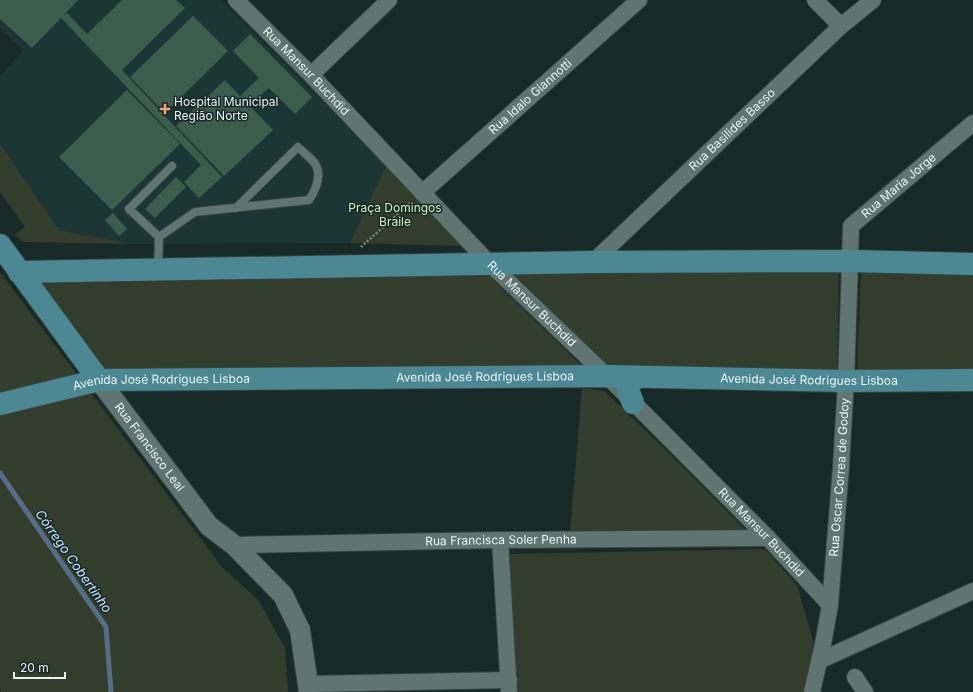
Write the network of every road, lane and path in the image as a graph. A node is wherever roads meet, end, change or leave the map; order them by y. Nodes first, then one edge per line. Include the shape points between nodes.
1 (236, 0) edge
2 (389, 0) edge
3 (639, 0) edge
4 (815, 0) edge
5 (873, 0) edge
6 (841, 26) junction
7 (310, 75) junction
8 (973, 123) edge
9 (172, 166) dead end
10 (422, 193) junction
11 (236, 208) junction
12 (159, 237) junction
13 (0, 245) edge
14 (850, 261) junction
15 (593, 262) junction
16 (490, 264) junction
17 (973, 264) edge
18 (338, 266) junction
19 (158, 270) junction
20 (19, 272) junction
21 (607, 376) junction
22 (637, 377) junction
23 (100, 380) junction
24 (973, 380) edge
25 (846, 381) junction
26 (633, 403) junction
27 (0, 404) edge
28 (768, 538) junction
29 (500, 540) junction
30 (234, 545) junction
31 (973, 591) edge
32 (830, 605) junction
33 (819, 661) junction
34 (855, 677) dead end
35 (509, 686) edge
36 (308, 688) edge
37 (812, 692) edge
38 (865, 692) edge

1 - 7 street, Rua Mansur Buchdid
2 - 7 street
3 - 10 street, Rua Idalo Giannotti
4 - 6 street
5 - 6 street, Rua Basilides Basso
6 - 15 street, Rua Basilides Basso
7 - 10 street, Rua Mansur Buchdid
8 - 14 street, Rua Maria Jorge via 851,226
9 - 12 lane via 129,209
10 - 16 street, Rua Mansur Buchdid
10 - 18 path
11 - 11 lane via 309,200 317,185 317,168 298,147
11 - 12 lane via 195,212
12 - 19 lane
13 - 20 main road, Rua Francisco Leal
14 - 15 main road
14 - 17 main road
14 - 25 street, Rua Oscar Correa de Godoy
15 - 16 main road
16 - 18 main road
16 - 21 street, Rua Mansur Buchdid
18 - 19 main road
19 - 20 main road
20 - 23 main road, Rua Francisco Leal
21 - 22 main road, Avenida José Rodrigues Lisboa
21 - 23 main road, Avenida José Rodrigues Lisboa
21 - 26 street, Rua Mansur Buchdid
22 - 25 main road, Avenida José Rodrigues Lisboa
22 - 26 main road via 630,383 628,390
23 - 27 main road, Avenida José Rodrigues Lisboa
23 - 30 street, Rua Francisco Leal via 209,526
24 - 25 main road, Avenida José Rodrigues Lisboa
25 - 32 street, Rua Oscar Correa de Godoy
26 - 28 street, Rua Mansur Buchdid
28 - 29 street, Rua Francisca Soler Penha
28 - 32 street, Rua Mansur Buchdid
29 - 30 street, Rua Francisca Soler Penha
29 - 35 street
30 - 36 street, Rua Francisco Leal via 283,595 300,630
31 - 33 street
32 - 33 street, Rua Oscar Correa de Godoy
33 - 37 street, Rua Oscar Correa de Godoy
34 - 38 street
35 - 36 street

